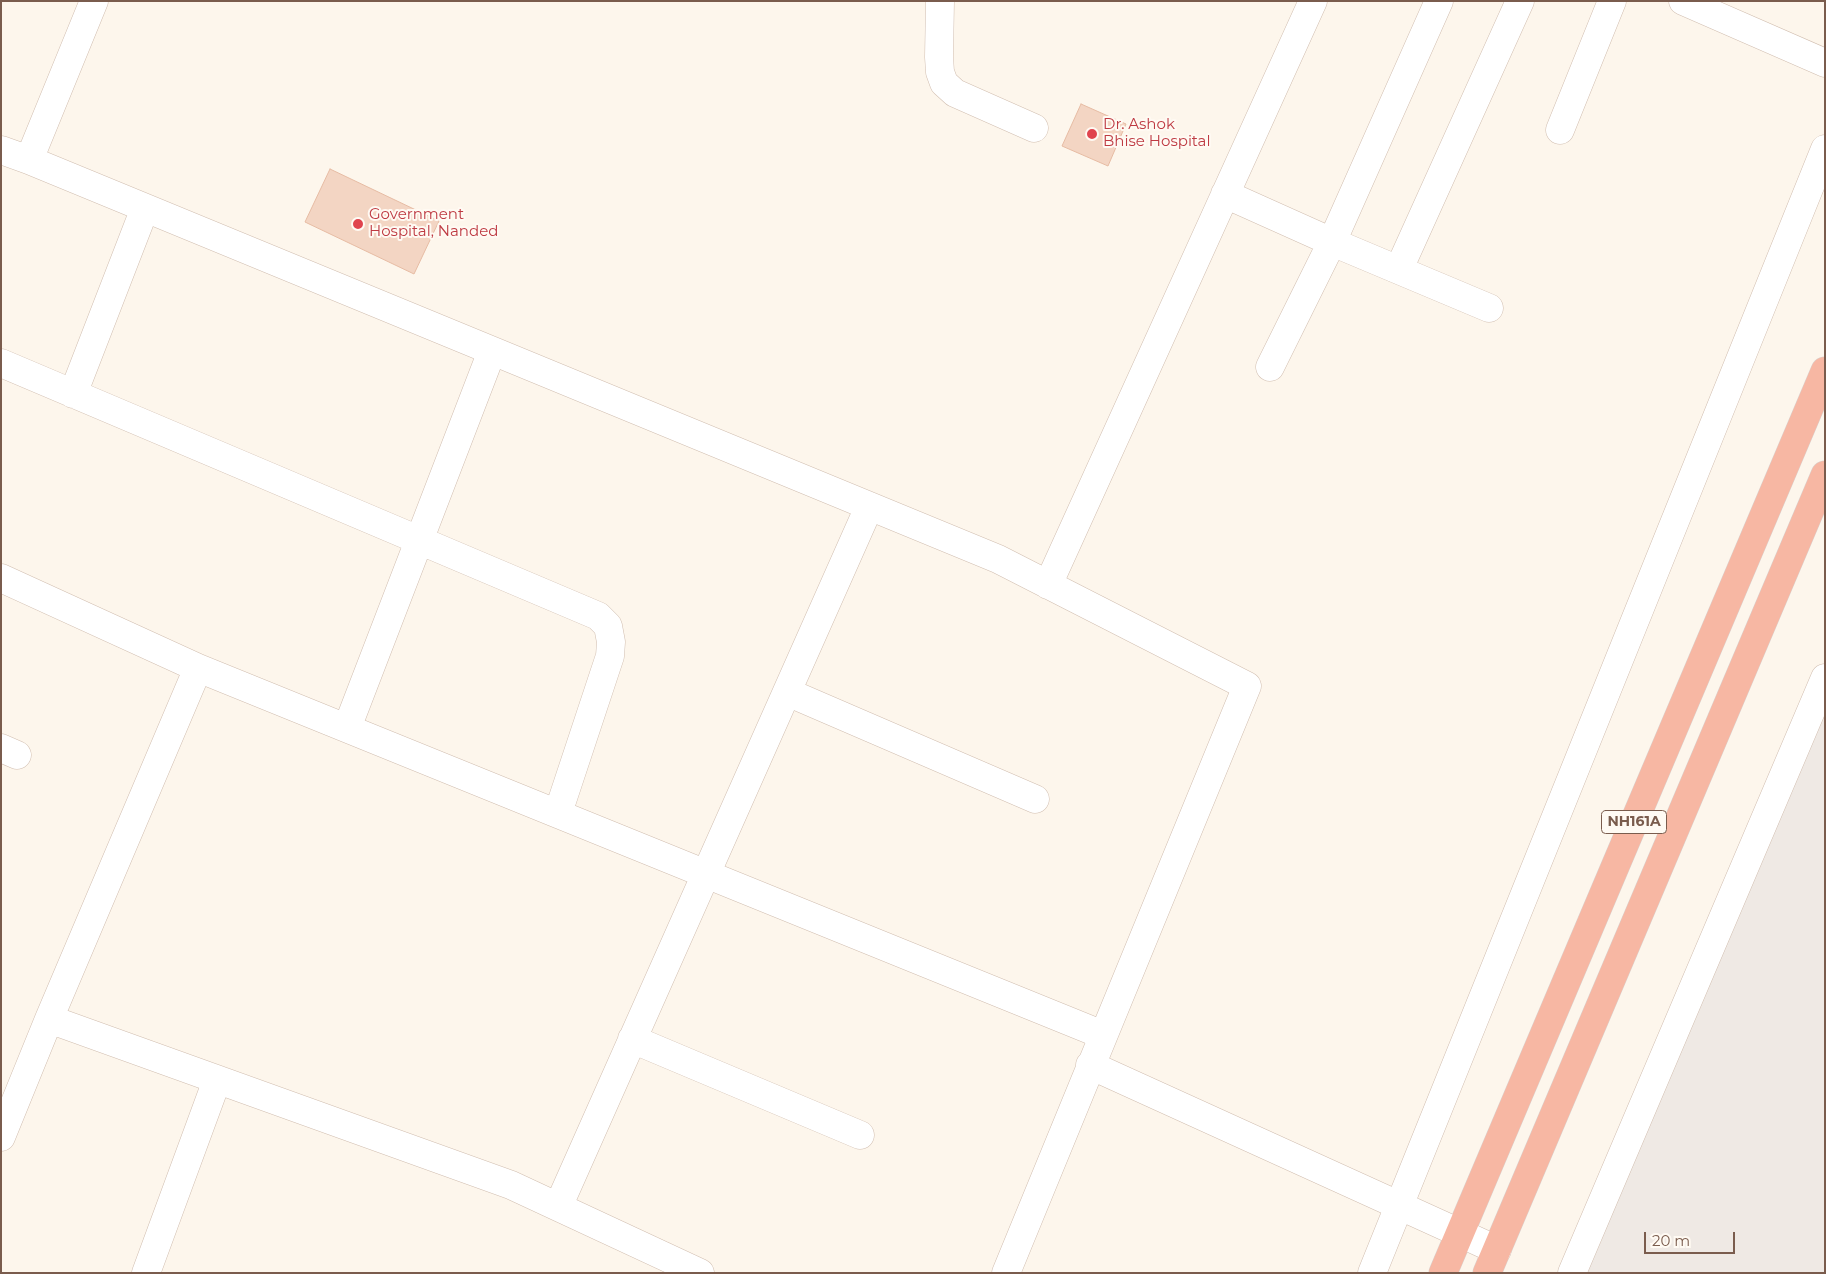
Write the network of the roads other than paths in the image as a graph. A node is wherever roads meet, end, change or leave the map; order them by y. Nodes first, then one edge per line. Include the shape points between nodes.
1 (94, 1) edge
2 (940, 1) edge
3 (1312, 1) edge
4 (1439, 1) edge
5 (1520, 1) edge
6 (1612, 1) edge
7 (1683, 1) edge
8 (1825, 63) edge
9 (1034, 128) dead end
10 (1560, 130) dead end
11 (1825, 149) edge
12 (1, 150) edge
13 (29, 160) junction
14 (1225, 194) junction
15 (146, 208) junction
16 (1332, 242) junction
17 (1400, 269) junction
18 (1489, 308) dead end
19 (492, 351) junction
20 (1, 363) edge
21 (1270, 367) dead end
22 (1825, 372) edge
23 (73, 394) junction
24 (1825, 475) edge
25 (870, 507) junction
26 (419, 540) junction
27 (1, 578) edge
28 (1048, 585) junction
29 (198, 668) junction
30 (1825, 678) edge
31 (787, 692) junction
32 (347, 728) junction
33 (1035, 799) dead end
34 (558, 813) junction
35 (706, 873) junction
36 (49, 1019) junction
37 (1103, 1035) junction
38 (632, 1039) junction
39 (1090, 1065) junction
40 (218, 1080) junction
41 (860, 1136) dead end
42 (1, 1137) edge
43 (1400, 1205) junction
44 (558, 1207) junction
45 (1460, 1232) junction
46 (1492, 1261) edge
47 (146, 1273) edge
48 (700, 1273) edge
49 (1006, 1273) edge
50 (1372, 1273) edge
51 (1443, 1273) edge
52 (1572, 1273) edge

1 - 13 street
2 - 9 street via 939,57 944,83 955,93
3 - 14 street
4 - 16 street
5 - 17 street
6 - 10 street
7 - 8 street
11 - 43 street
12 - 13 street
13 - 15 street
14 - 16 street
14 - 28 street
15 - 19 street
15 - 23 street
16 - 17 street
16 - 21 street
17 - 18 street
19 - 25 street
19 - 26 street
20 - 23 street
22 - 45 highway, NH161A
23 - 26 street
24 - 46 highway, NH161A
25 - 28 street via 998,559
25 - 31 street
26 - 32 street
26 - 34 street via 598,616 608,626 610,656
27 - 29 street
28 - 37 street via 1247,686
29 - 32 street
29 - 36 street
30 - 52 street
31 - 33 street
31 - 35 street
32 - 34 street
34 - 35 street
35 - 37 street
35 - 38 street
36 - 40 street
36 - 42 street
37 - 39 street
38 - 41 street
38 - 44 street
39 - 43 street
39 - 49 street
40 - 44 street via 511,1185
40 - 47 street
43 - 45 street
43 - 50 street
44 - 48 street
45 - 46 street
45 - 51 highway, NH161A

